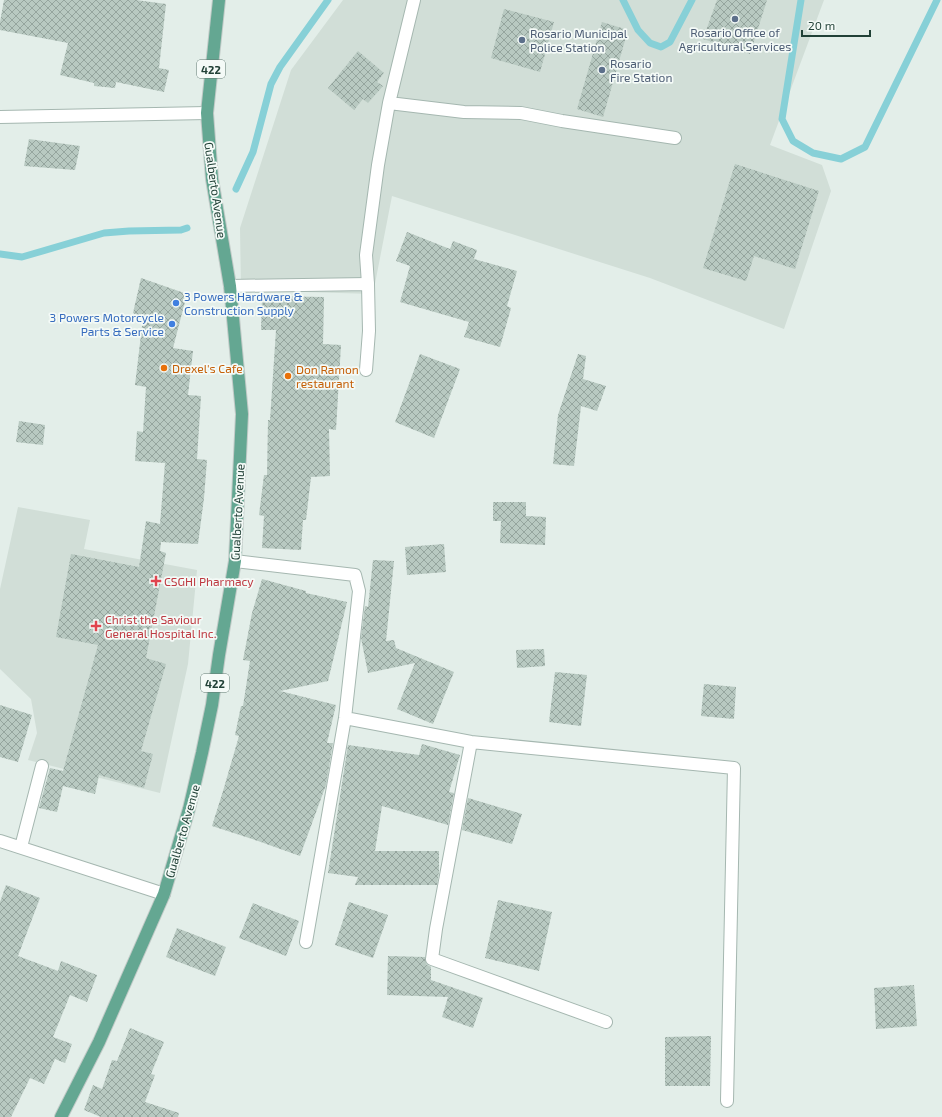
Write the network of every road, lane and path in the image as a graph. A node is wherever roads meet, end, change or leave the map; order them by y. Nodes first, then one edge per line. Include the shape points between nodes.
1 (219, 0) edge
2 (414, 0) edge
3 (389, 103) junction
4 (207, 113) junction
5 (0, 117) edge
6 (675, 138) dead end
7 (368, 284) junction
8 (230, 286) junction
9 (366, 370) dead end
10 (235, 561) junction
11 (346, 718) junction
12 (471, 742) junction
13 (42, 766) dead end
14 (0, 841) edge
15 (21, 847) junction
16 (164, 894) junction
17 (306, 942) dead end
18 (606, 1022) dead end
19 (726, 1101) dead end
20 (61, 1117) edge

1 - 4 main road, Gualberto Avenue / 422
2 - 3 street
3 - 6 street via 464,112 521,113 562,122
3 - 7 street via 366,254
4 - 5 street
4 - 8 main road, Gualberto Avenue / 422 via 212,179
7 - 8 street
7 - 9 street via 369,331
8 - 10 main road, Gualberto Avenue / 422 via 242,414
10 - 11 street via 354,575 359,591
10 - 16 main road, Gualberto Avenue / 422 via 202,753 190,809
11 - 12 street
11 - 17 street
12 - 18 street via 432,959
12 - 19 street via 734,768
13 - 15 street
14 - 15 street
15 - 16 street
16 - 20 main road, Gualberto Avenue / 422 via 99,1042

